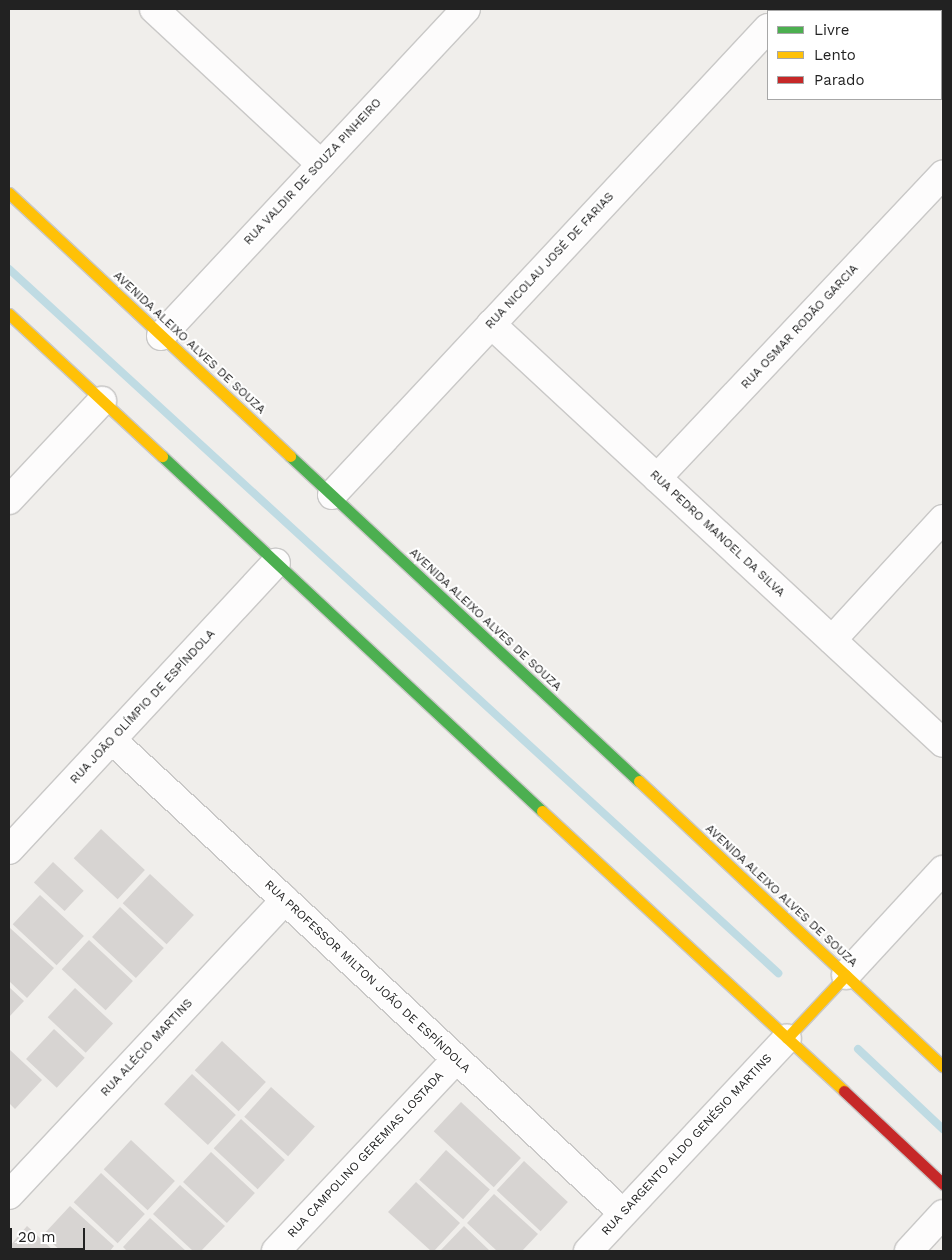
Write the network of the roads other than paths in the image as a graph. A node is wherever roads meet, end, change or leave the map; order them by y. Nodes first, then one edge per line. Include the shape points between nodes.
1 (156, 9) edge
2 (466, 9) edge
3 (767, 29) edge
4 (321, 164) junction
5 (943, 175) edge
6 (9, 193) edge
7 (9, 314) edge
8 (491, 324) junction
9 (161, 336) junction
10 (102, 401) junction
11 (657, 478) junction
12 (332, 495) junction
13 (9, 500) edge
14 (943, 519) edge
15 (276, 563) junction
16 (832, 640) junction
17 (112, 740) junction
18 (943, 743) edge
19 (9, 850) edge
20 (943, 870) edge
21 (285, 900) junction
22 (846, 975) junction
23 (787, 1038) junction
24 (456, 1059) junction
25 (943, 1066) edge
26 (943, 1184) edge
27 (9, 1195) edge
28 (623, 1213) junction
29 (943, 1214) edge
30 (276, 1251) edge
31 (588, 1251) edge
32 (909, 1251) edge

1 - 4 street
2 - 4 street, RUA VALDIR DE SOUZA PINHEIRO
3 - 8 street, RUA NICOLAU JOSÉ DE FARIAS
4 - 9 street, RUA VALDIR DE SOUZA PINHEIRO
5 - 11 street, RUA OSMAR RODÃO GARCIA
6 - 9 street, AVENIDA ALEIXO ALVES DE SOUZA
7 - 10 street
8 - 11 street, RUA PEDRO MANOEL DA SILVA
8 - 12 street, RUA NICOLAU JOSÉ DE FARIAS
9 - 12 street, AVENIDA ALEIXO ALVES DE SOUZA
10 - 13 street
10 - 15 street
11 - 16 street, RUA PEDRO MANOEL DA SILVA
12 - 22 street, AVENIDA ALEIXO ALVES DE SOUZA
14 - 16 street
15 - 17 street, RUA JOÃO OLÍMPIO DE ESPÍNDOLA
15 - 23 street
16 - 18 street, RUA PEDRO MANOEL DA SILVA
17 - 19 street, RUA JOÃO OLÍMPIO DE ESPÍNDOLA
17 - 21 street, RUA PROFESSOR MILTON JOÃO DE ESPÍNDOLA
20 - 22 street
21 - 24 street, RUA PROFESSOR MILTON JOÃO DE ESPÍNDOLA
21 - 27 street, RUA ALÉCIO MARTINS
22 - 23 street
22 - 25 street, AVENIDA ALEIXO ALVES DE SOUZA
23 - 26 street
23 - 28 street, RUA SARGENTO ALDO GENÉSIO MARTINS
24 - 28 street, RUA PROFESSOR MILTON JOÃO DE ESPÍNDOLA
24 - 30 street, RUA CAMPOLINO GEREMIAS LOSTADA
28 - 31 street, RUA SARGENTO ALDO GENÉSIO MARTINS
29 - 32 street

